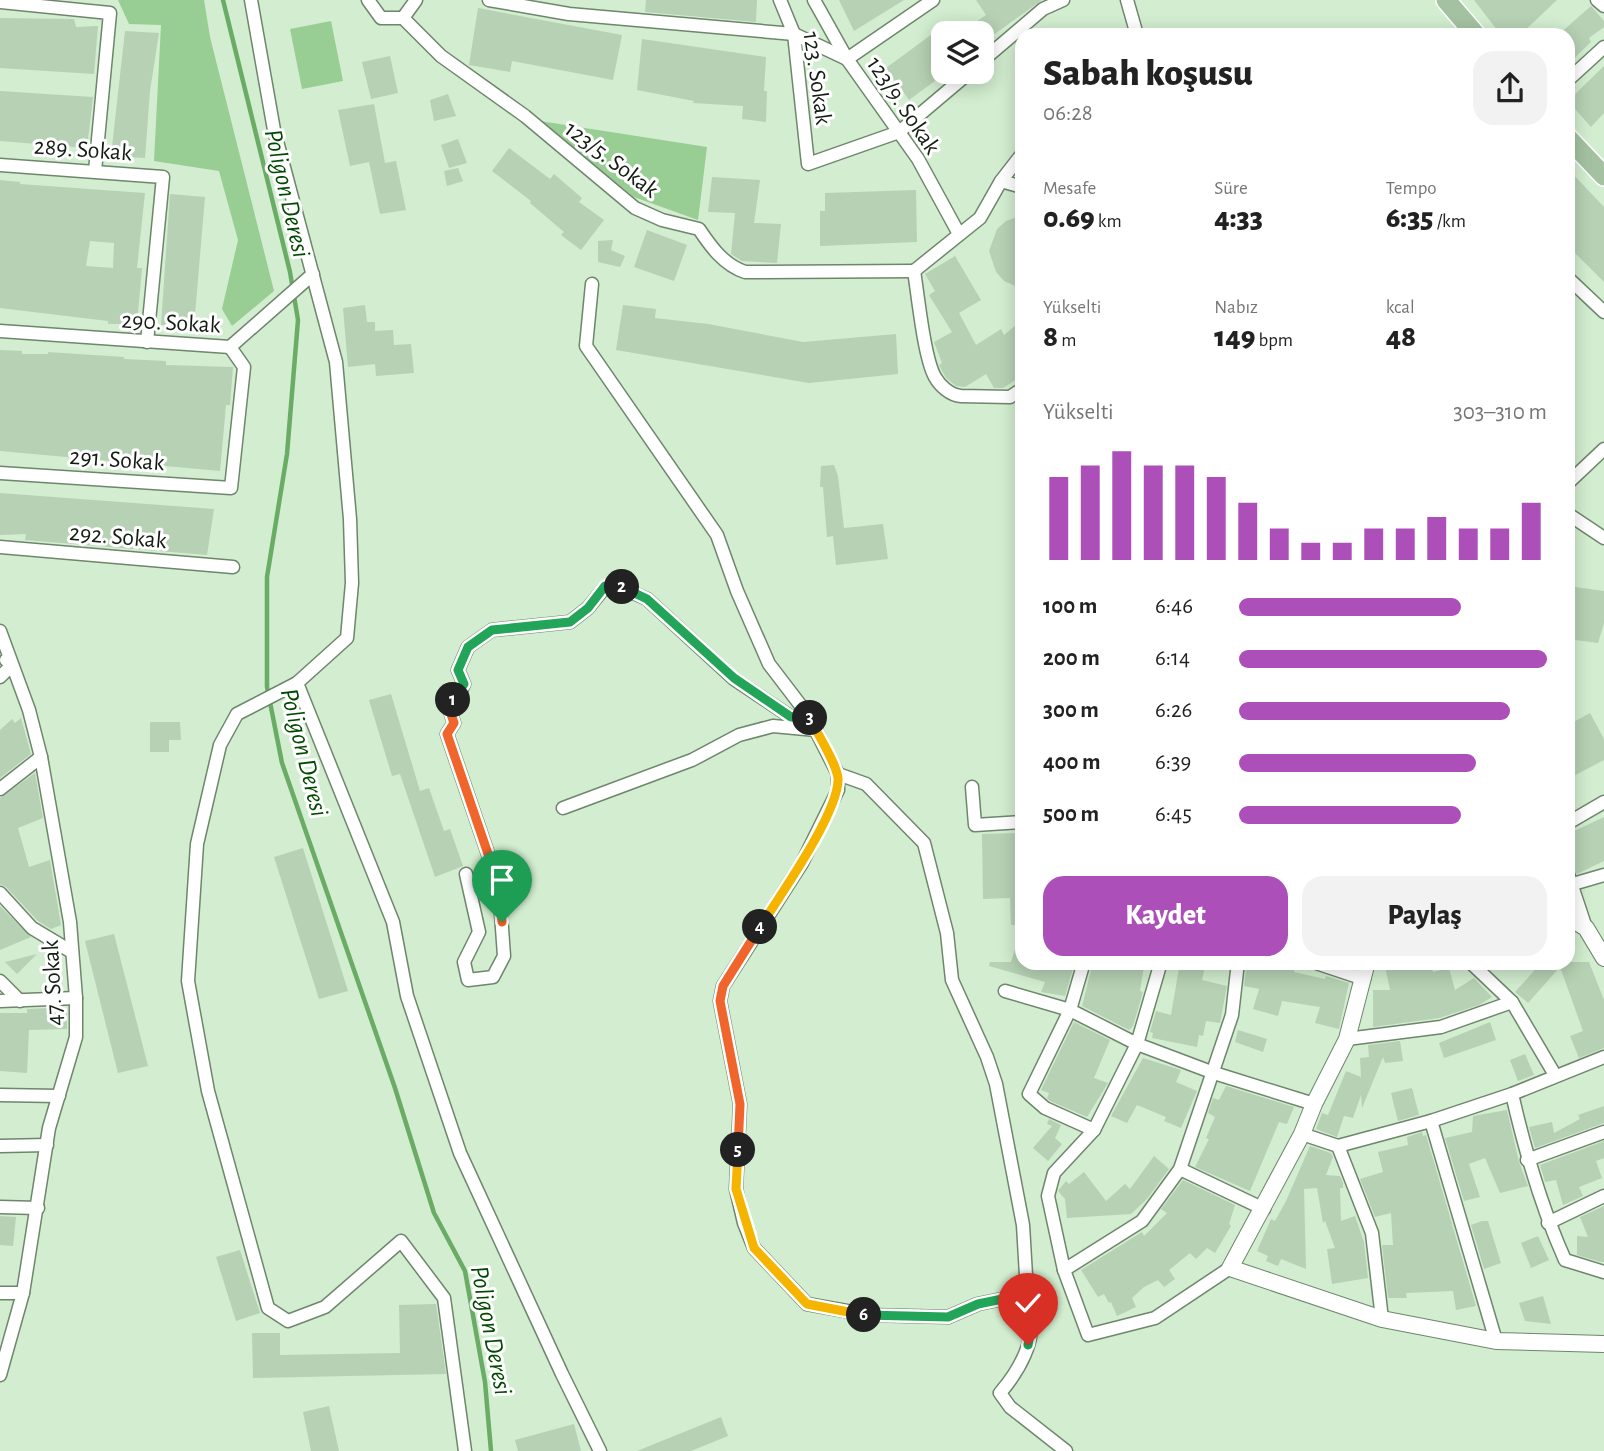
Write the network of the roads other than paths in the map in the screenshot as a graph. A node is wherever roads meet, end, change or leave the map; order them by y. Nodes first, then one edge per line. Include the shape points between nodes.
1 (251, 0) edge
2 (368, 0) edge
3 (416, 0) edge
4 (489, 0) edge
5 (780, 0) edge
6 (814, 0) edge
7 (933, 0) edge
8 (1063, 0) edge
9 (1127, 0) edge
10 (1446, 0) edge
11 (1597, 0) edge
12 (0, 2) edge
13 (45, 3) edge
14 (1604, 6) edge
15 (403, 19) junction
16 (1021, 28) edge
17 (1135, 28) edge
18 (1470, 28) edge
19 (1015, 33) edge
20 (794, 34) junction
21 (1604, 47) edge
22 (994, 51) edge
23 (847, 59) junction
24 (1575, 74) edge
25 (956, 84) edge
26 (900, 132) junction
27 (1575, 145) edge
28 (1015, 163) edge
29 (0, 164) edge
30 (95, 171) junction
31 (1604, 176) edge
32 (1001, 181) junction
33 (1015, 185) edge
34 (959, 234) junction
35 (914, 271) junction
36 (309, 279) junction
37 (592, 284) dead end
38 (1575, 285) edge
39 (1604, 312) edge
40 (0, 331) edge
41 (147, 342) junction
42 (230, 347) junction
43 (1015, 394) edge
44 (1604, 449) edge
45 (0, 473) edge
46 (1575, 476) edge
47 (1575, 519) edge
48 (1604, 538) edge
49 (0, 547) edge
50 (233, 567) dead end
51 (0, 631) edge
52 (0, 656) edge
53 (12, 665) junction
54 (0, 677) edge
55 (298, 683) junction
56 (808, 715) junction
57 (816, 730) junction
58 (41, 757) junction
59 (838, 774) junction
60 (972, 787) dead end
61 (0, 789) edge
62 (1604, 802) edge
63 (563, 808) dead end
64 (1575, 818) edge
65 (1015, 822) edge
66 (466, 874) dead end
67 (1604, 874) edge
68 (1575, 878) edge
69 (1575, 892) edge
70 (0, 893) edge
71 (1575, 921) edge
72 (1586, 928) junction
73 (1602, 951) edge
74 (72, 952) junction
75 (1082, 970) edge
76 (1159, 970) edge
77 (1237, 970) edge
78 (1337, 970) edge
79 (1366, 970) edge
80 (1478, 970) edge
81 (1364, 979) junction
82 (0, 981) edge
83 (1005, 991) dead end
84 (76, 998) junction
85 (0, 1000) edge
86 (20, 1001) junction
87 (1512, 1002) junction
88 (1070, 1010) junction
89 (1347, 1039) junction
90 (1136, 1044) junction
91 (1604, 1057) edge
92 (1214, 1073) junction
93 (1555, 1075) junction
94 (1512, 1094) junction
95 (0, 1096) edge
96 (59, 1096) junction
97 (1314, 1104) junction
98 (1431, 1121) junction
99 (1094, 1130) junction
100 (1604, 1132) edge
101 (1302, 1134) junction
102 (47, 1145) junction
103 (0, 1146) edge
104 (1338, 1146) junction
105 (1527, 1160) junction
106 (1180, 1169) junction
107 (1604, 1196) edge
108 (0, 1207) edge
109 (38, 1208) junction
110 (1264, 1209) junction
111 (1548, 1223) junction
112 (1230, 1268) junction
113 (1064, 1270) junction
114 (1604, 1272) edge
115 (0, 1293) edge
116 (23, 1293) junction
117 (1028, 1309) junction
118 (1382, 1319) junction
119 (1496, 1341) junction
120 (1604, 1344) edge
121 (0, 1374) edge
122 (465, 1451) edge
123 (600, 1451) edge
124 (1066, 1451) edge

1 - 36 street via 274,130
2 - 15 street via 381,18
3 - 15 street
4 - 20 street via 569,14
5 - 20 street, 123. Sokak
6 - 23 street, 123/9. Sokak
7 - 23 street
8 - 16 street via 1043,9
9 - 17 street
10 - 18 main road
11 - 14 street
12 - 13 street
13 - 30 street via 110,13
15 - 35 street, 123/5. Sokak via 441,56 525,116 635,208 699,229 733,268 745,272
19 - 22 street
20 - 23 street
20 - 26 street, 123. Sokak via 808,164
21 - 24 street
23 - 26 street, 123/9. Sokak
25 - 26 street
26 - 34 street, 123/9. Sokak
27 - 31 main road
28 - 32 street
29 - 30 street, 289. Sokak
30 - 41 street, 289. Sokak via 163,177
32 - 33 street
32 - 34 street via 979,218
34 - 35 street
35 - 43 street via 934,377 955,396
36 - 42 street, 290. Sokak
36 - 55 street via 336,362 352,583 347,638
37 - 56 street via 586,346 717,535 769,664
38 - 39 street
40 - 41 street, 290. Sokak
41 - 42 street, 290. Sokak
42 - 45 street, 291. Sokak via 244,367 231,488
44 - 46 street
47 - 48 street
49 - 50 street, 292. Sokak
51 - 53 street, 47. Sokak
52 - 53 street
53 - 54 street
53 - 58 street, 47. Sokak
55 - 122 street via 237,714 220,745 197,844 188,981 208,1091 268,1308 288,1321 325,1307 401,1241 444,1298
55 - 123 street via 393,922 407,996 460,1153
56 - 57 street
56 - 66 street via 791,717 680,632 647,599 620,586 605,586 570,622 492,630 468,647 458,670 464,684 448,705 454,723 447,734 499,886 504,956 494,977 468,980 464,962 479,932
57 - 59 street
57 - 63 street via 773,726 739,736 692,760
58 - 61 street
58 - 74 street, 47. Sokak via 71,922
59 - 117 street via 866,784 924,843 947,933 952,980 996,1084 1023,1225
59 - 117 street via 838,790 802,863 723,986 720,1001 740,1104 736,1189 744,1223 754,1248 807,1304 869,1315 948,1317 1012,1297
60 - 65 street via 975,825
62 - 64 street
67 - 68 street
69 - 72 street
70 - 74 street via 32,928
71 - 72 street
72 - 73 street
74 - 84 street, 47. Sokak
75 - 88 street
76 - 90 street
77 - 92 street via 1233,1015
78 - 81 street
79 - 81 street
80 - 87 street
81 - 89 street
82 - 86 street
83 - 88 street
84 - 86 street
84 - 96 street, 47. Sokak via 76,1037
85 - 86 street
87 - 89 street via 1441,1027
87 - 93 street
88 - 90 street
88 - 99 street via 1029,1094 1045,1108
89 - 97 street
90 - 92 street
90 - 99 street
91 - 93 street
92 - 97 street
92 - 106 street
93 - 94 street
94 - 98 street
94 - 105 street
95 - 96 street
96 - 102 street, 47. Sokak
97 - 101 street
98 - 104 street
98 - 119 street
99 - 113 street via 1054,1173 1048,1196
100 - 105 street
101 - 104 street
101 - 110 street
102 - 103 street
102 - 109 street, 47. Sokak
104 - 118 street via 1372,1233
105 - 111 street
106 - 110 street
106 - 113 street via 1142,1221
107 - 111 street
108 - 109 street
109 - 116 street, 47. Sokak
110 - 112 street
111 - 114 street via 1565,1260
112 - 113 street via 1155,1318 1088,1335
112 - 118 street
115 - 116 street
116 - 121 street, 47. Sokak
117 - 124 street via 1032,1326 1028,1345 1014,1376 1000,1393
118 - 119 street
119 - 120 street

